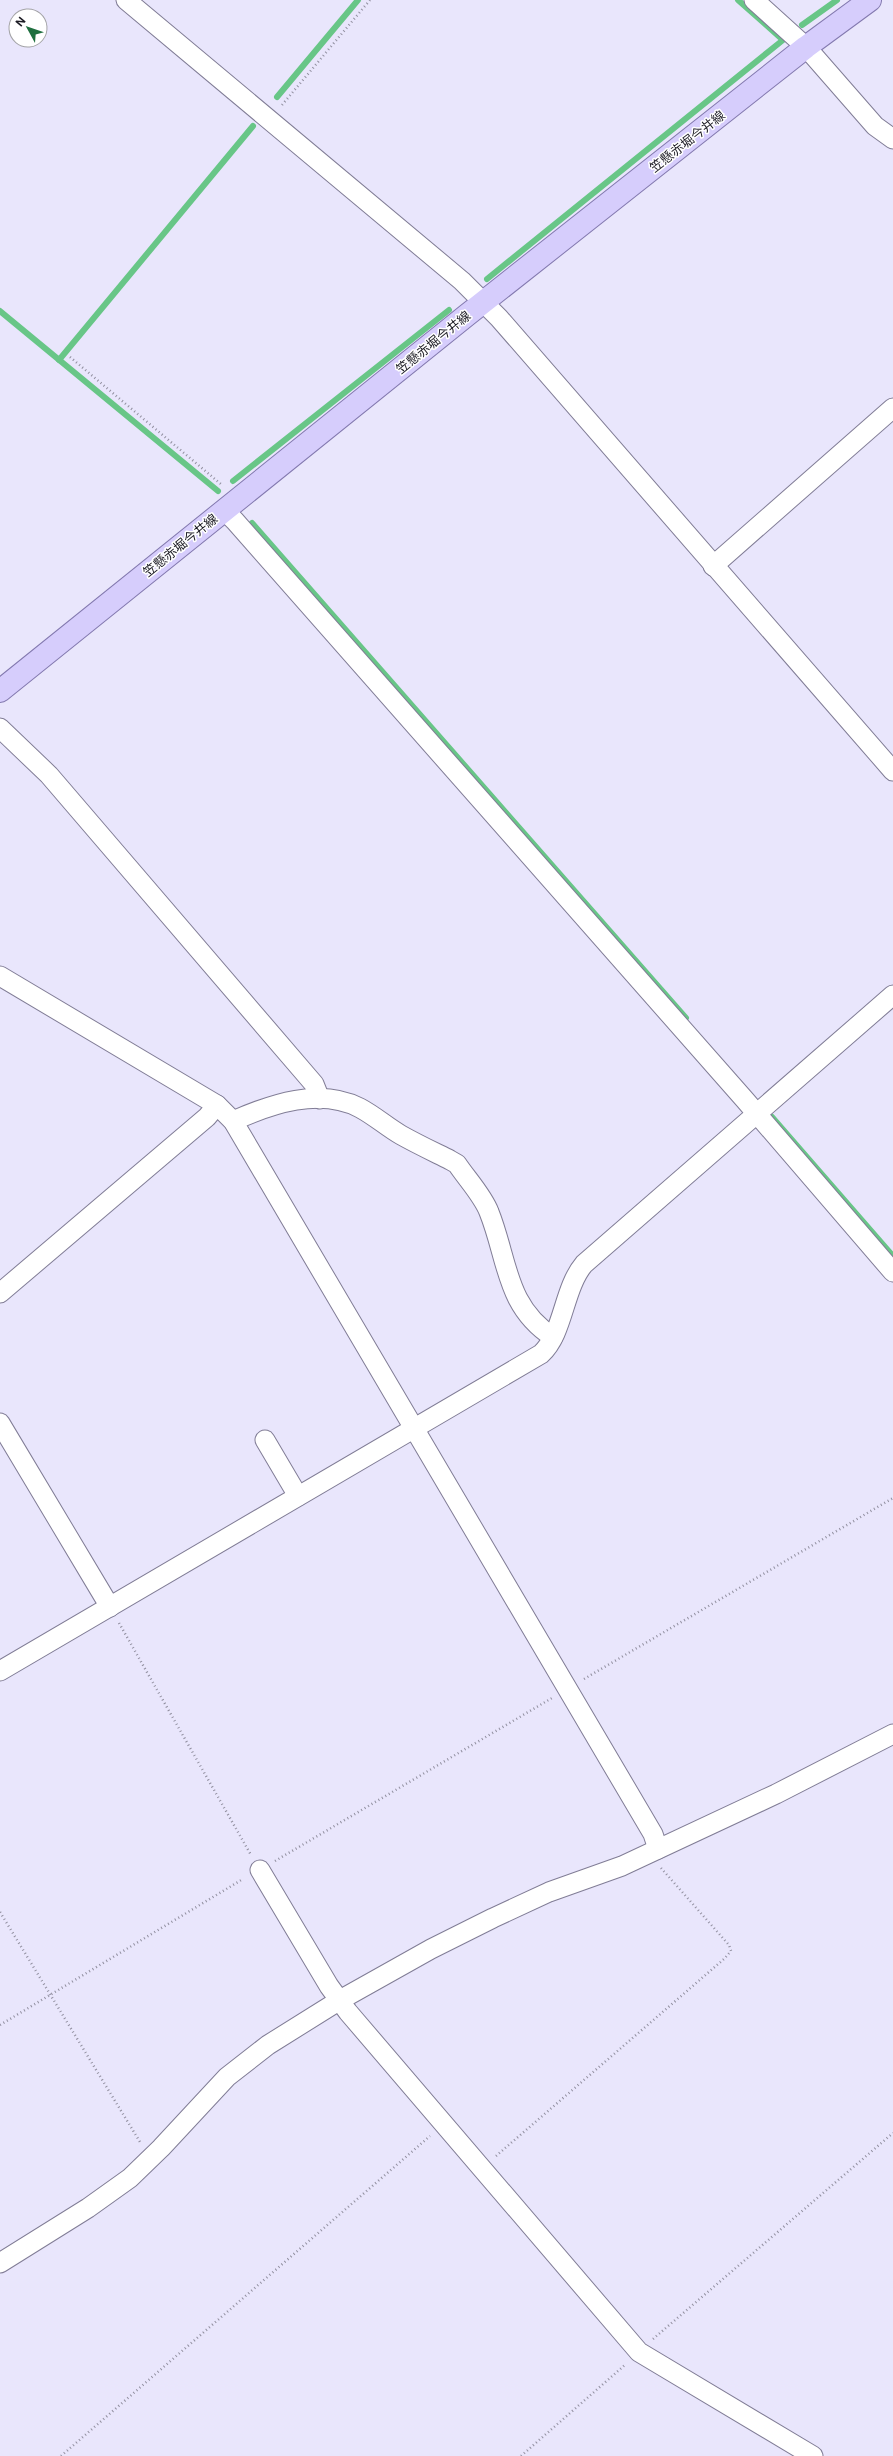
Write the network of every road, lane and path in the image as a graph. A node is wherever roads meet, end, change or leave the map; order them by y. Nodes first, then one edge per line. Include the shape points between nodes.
1 (126, 0) edge
2 (370, 0) edge
3 (754, 0) edge
4 (870, 0) edge
5 (806, 47) junction
6 (269, 121) junction
7 (893, 139) edge
8 (483, 302) junction
9 (70, 357) dead end
10 (893, 408) edge
11 (230, 505) junction
12 (713, 566) junction
13 (3, 684) edge
14 (0, 728) edge
15 (893, 771) edge
16 (0, 976) edge
17 (893, 995) edge
18 (320, 1099) junction
19 (217, 1106) junction
20 (756, 1114) junction
21 (233, 1120) junction
22 (893, 1272) edge
23 (0, 1293) edge
24 (553, 1336) junction
25 (0, 1422) edge
26 (414, 1427) junction
27 (265, 1440) dead end
28 (298, 1496) junction
29 (893, 1498) edge
30 (110, 1606) junction
31 (0, 1671) edge
32 (568, 1688) junction
33 (893, 1734) edge
34 (655, 1851) junction
35 (260, 1870) junction
36 (0, 1912) edge
37 (49, 1996) junction
38 (340, 2000) junction
39 (0, 2025) edge
40 (444, 2124) junction
41 (893, 2133) edge
42 (151, 2158) junction
43 (482, 2168) junction
44 (0, 2263) edge
45 (639, 2352) junction
46 (61, 2456) edge
47 (521, 2456) edge
48 (813, 2456) edge

1 - 6 street
2 - 6 path
3 - 5 street
4 - 5 main road, 笠懸赤堀今井線
5 - 7 street via 870,121
5 - 8 main road, 笠懸赤堀今井線
6 - 8 street via 456,276
8 - 11 main road, 笠懸赤堀今井線
8 - 12 street
9 - 11 path via 231,493
10 - 12 street
11 - 13 main road, 笠懸赤堀今井線
11 - 20 street via 235,521
12 - 15 street
14 - 18 street via 31,756 110,845 314,1084
16 - 19 street
17 - 20 street
18 - 21 street via 283,1103
18 - 24 street via 360,1108 400,1135 457,1164 489,1211 514,1294 540,1328
19 - 21 street
19 - 23 street
20 - 22 street
20 - 24 street via 584,1264 574,1279
21 - 26 street
24 - 26 street via 541,1354
25 - 30 street
26 - 28 street
26 - 32 street
27 - 28 street
28 - 30 street
29 - 32 path
30 - 31 street
30 - 35 path
32 - 34 street via 653,1834
32 - 35 path
33 - 34 street via 776,1794
34 - 38 street via 622,1866 549,1892 493,1918
34 - 43 path via 660,1868 731,1951
35 - 37 path
35 - 38 street via 329,1986
36 - 37 path
37 - 39 path
37 - 42 path
38 - 40 street
38 - 42 street via 268,2044 228,2076
40 - 43 street
40 - 46 path
41 - 45 path
42 - 44 street via 130,2178 106,2195
43 - 45 street
45 - 47 path
45 - 48 street

